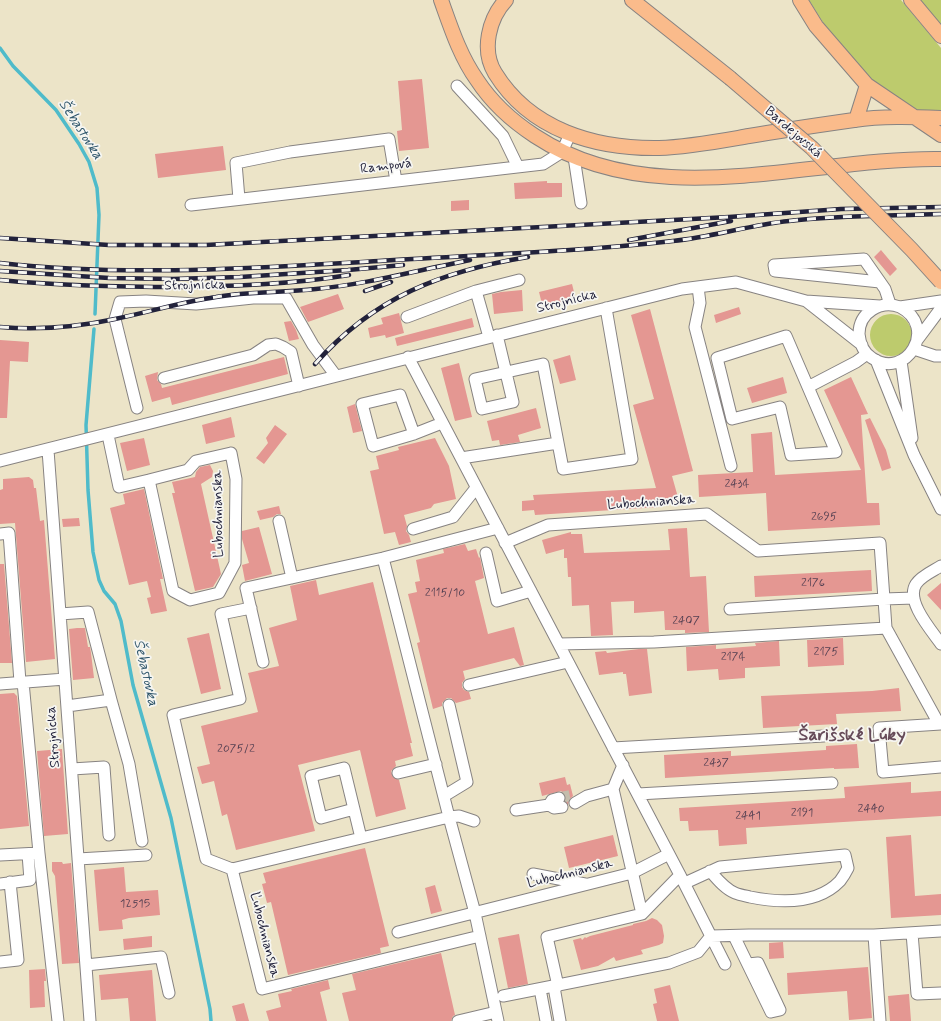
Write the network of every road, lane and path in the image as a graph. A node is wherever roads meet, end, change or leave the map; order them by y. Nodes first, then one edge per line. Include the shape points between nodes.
1 (441, 0) edge
2 (506, 0) edge
3 (632, 0) edge
4 (800, 0) edge
5 (910, 0) edge
6 (941, 36) edge
7 (867, 85) junction
8 (457, 86) dead end
9 (912, 117) junction
10 (941, 118) edge
11 (856, 120) junction
12 (570, 134) junction
13 (941, 134) edge
14 (568, 154) junction
15 (941, 159) edge
16 (518, 167) junction
17 (396, 181) junction
18 (239, 199) junction
19 (581, 202) dead end
20 (191, 205) dead end
21 (519, 280) dead end
22 (880, 282) junction
23 (941, 282) edge
24 (698, 287) junction
25 (476, 291) junction
26 (806, 301) junction
27 (941, 301) edge
28 (890, 306) junction
29 (606, 308) junction
30 (941, 308) edge
31 (406, 317) dead end
32 (493, 336) junction
33 (916, 344) junction
34 (868, 353) junction
35 (941, 356) edge
36 (408, 357) junction
37 (901, 360) junction
38 (336, 376) junction
39 (164, 378) dead end
40 (299, 386) junction
41 (808, 387) junction
42 (137, 408) dead end
43 (442, 423) junction
44 (414, 434) junction
45 (108, 435) junction
46 (558, 444) junction
47 (48, 450) junction
48 (914, 455) junction
49 (461, 458) junction
50 (0, 461) edge
51 (731, 466) dead end
52 (149, 480) junction
53 (476, 488) junction
54 (941, 509) edge
55 (279, 521) dead end
56 (498, 528) junction
57 (412, 529) dead end
58 (0, 534) edge
59 (506, 543) junction
60 (486, 553) dead end
61 (383, 558) junction
62 (941, 566) edge
63 (292, 578) junction
64 (531, 591) junction
65 (884, 598) junction
66 (914, 598) junction
67 (251, 608) junction
68 (730, 609) dead end
69 (60, 614) junction
70 (886, 628) junction
71 (559, 644) junction
72 (941, 644) edge
73 (262, 662) dead end
74 (568, 662) junction
75 (65, 679) junction
76 (22, 682) junction
77 (0, 684) edge
78 (468, 686) dead end
79 (112, 700) junction
80 (449, 705) dead end
81 (67, 706) junction
82 (940, 724) edge
83 (824, 736) dead end
84 (614, 748) junction
85 (436, 764) junction
86 (623, 766) junction
87 (941, 767) edge
88 (72, 769) junction
89 (398, 773) dead end
90 (832, 783) dead end
91 (612, 789) junction
92 (638, 794) junction
93 (444, 796) junction
94 (574, 799) tunnel mouth
95 (561, 802) tunnel mouth
96 (354, 809) junction
97 (516, 810) dead end
98 (449, 817) junction
99 (474, 821) dead end
100 (109, 835) dead end
101 (361, 838) junction
102 (142, 841) dead end
103 (33, 853) junction
104 (670, 854) junction
105 (0, 855) edge
106 (146, 855) dead end
107 (78, 859) junction
108 (232, 869) junction
109 (710, 871) junction
110 (632, 873) junction
111 (533, 874) dead end
112 (682, 879) junction
113 (5, 883) edge
114 (588, 884) junction
115 (475, 913) junction
116 (642, 914) junction
117 (941, 931) edge
118 (398, 932) dead end
119 (912, 933) junction
120 (874, 935) junction
121 (480, 936) junction
122 (711, 936) junction
123 (734, 936) junction
124 (0, 962) edge
125 (725, 964) dead end
126 (748, 964) dead end
127 (86, 965) junction
128 (556, 986) junction
129 (540, 989) junction
130 (170, 993) dead end
131 (941, 993) edge
132 (503, 996) dead end
133 (497, 1017) edge
134 (58, 1021) edge
135 (90, 1021) edge
136 (458, 1021) edge
137 (546, 1021) edge
138 (560, 1021) edge
139 (880, 1021) edge

1 - 14 main road via 466,63 495,104 527,131
2 - 12 main road via 492,23 490,33 488,50 493,69 502,84 533,115
3 - 23 main road, Bardejovská, bridge via 812,148
4 - 7 main road via 816,26
5 - 6 main road
7 - 9 main road
7 - 11 main road
8 - 16 street via 503,136
9 - 10 main road
9 - 11 main road
9 - 13 main road
11 - 12 main road via 661,148 619,146
12 - 14 street
14 - 15 main road via 620,171 701,178 798,171 889,160
14 - 16 street, Rampová via 543,164
14 - 19 street
16 - 17 street, Rampová
17 - 18 street, Rampová
17 - 18 street via 389,139 290,152 236,163
18 - 20 street, Rampová
21 - 25 street
22 - 22 street via 864,259 774,265 775,271
22 - 28 street
24 - 26 street, Strojnícka via 736,282
24 - 29 street, Strojnícka
24 - 51 street via 700,303 695,327
25 - 31 street
25 - 32 street
26 - 28 street
26 - 34 street
27 - 28 street
28 - 33 street via 908,312 914,320 918,329
28 - 34 street via 868,313 861,324 860,337
29 - 32 street, Strojnícka
29 - 46 street via 632,459 563,469
30 - 33 street
32 - 36 street, Strojnícka
32 - 46 street via 506,372 543,364
33 - 35 street via 935,356
33 - 37 street via 908,357
34 - 37 street via 889,363
34 - 41 street
34 - 48 street
36 - 38 street, Strojnícka
36 - 43 street
37 - 48 street
38 - 40 street, Strojnícka
38 - 42 street, Strojnícka via 313,345 286,298 253,298 196,304 120,302 115,319
39 - 40 street via 254,356 268,345 276,344 291,352
40 - 45 street, Strojnícka
41 - 41 street via 836,452 791,455 780,406 732,419 717,358 786,336
43 - 44 street
43 - 49 street
44 - 44 street via 373,446 362,404 400,395
45 - 47 street, Strojnícka
45 - 52 street, Ľubochnianska via 119,487
46 - 49 street
47 - 50 street, Strojnícka
47 - 69 street, Strojnícka
48 - 54 street
49 - 53 street
52 - 52 street, Ľubochnianska via 173,591 190,600 218,594 235,563 236,479 231,453 196,461 188,470
53 - 56 street
53 - 57 street via 453,517
55 - 63 street
56 - 59 street
56 - 61 street
58 - 76 street, Strojnícka via 9,533
59 - 64 street
59 - 65 street, Ľubochnianska via 548,526 707,514 758,551 880,544
60 - 64 street via 497,601
61 - 63 street
61 - 85 street
62 - 66 street via 917,583 914,587
63 - 67 street via 246,588
64 - 71 street
65 - 66 street
65 - 68 street
65 - 70 street, Ľubochnianska
66 - 72 street via 918,610
67 - 73 street
67 - 108 street via 221,614 240,699 173,715 206,859
69 - 75 street, Strojnícka
69 - 79 street via 88,612
70 - 71 street via 654,642
70 - 82 street
71 - 74 street
74 - 78 street
74 - 84 street
75 - 76 street
75 - 81 street, Strojnícka
76 - 77 street
76 - 103 street, Strojnícka
79 - 81 street
79 - 102 street via 129,764
80 - 93 street via 467,782
81 - 88 street, Strojnícka
82 - 87 street via 879,728 883,772
83 - 84 street
84 - 86 street
85 - 89 street
85 - 93 street
86 - 91 street
86 - 92 street
88 - 100 street via 104,767
88 - 107 street, Strojnícka
90 - 92 street
91 - 94 street
91 - 110 street
92 - 104 street
93 - 98 street
95 - 97 street via 554,808 549,805
96 - 96 street via 344,768 311,776 322,818
96 - 101 street
98 - 99 street via 459,816
98 - 101 street
98 - 115 street
101 - 108 street
103 - 105 street
103 - 113 street, Strojnícka via 30,880
103 - 134 street, Strojnícka
104 - 110 street, Ľubochnianska
104 - 112 street
106 - 107 street
107 - 127 street, Strojnícka
108 - 121 street, Ľubochnianska via 262,989
109 - 109 street via 720,867 845,856 848,868 840,880 823,894 781,902 735,893 723,886
109 - 112 street
110 - 114 street, Ľubochnianska
110 - 116 street
111 - 114 street
112 - 116 street
112 - 122 street
113 - 124 street, Strojnícka via 18,960
114 - 115 street, Ľubochnianska
115 - 118 street, Ľubochnianska
115 - 121 street
116 - 128 street via 547,937
117 - 119 street
119 - 120 street
119 - 131 street via 917,994
120 - 123 street
120 - 139 street
121 - 133 street
122 - 123 street
122 - 125 street
122 - 128 street via 698,952 668,963
123 - 126 street
127 - 130 street via 161,957
127 - 135 street, Strojnícka
128 - 129 street
128 - 138 street
129 - 132 street
129 - 137 street
133 - 136 street

